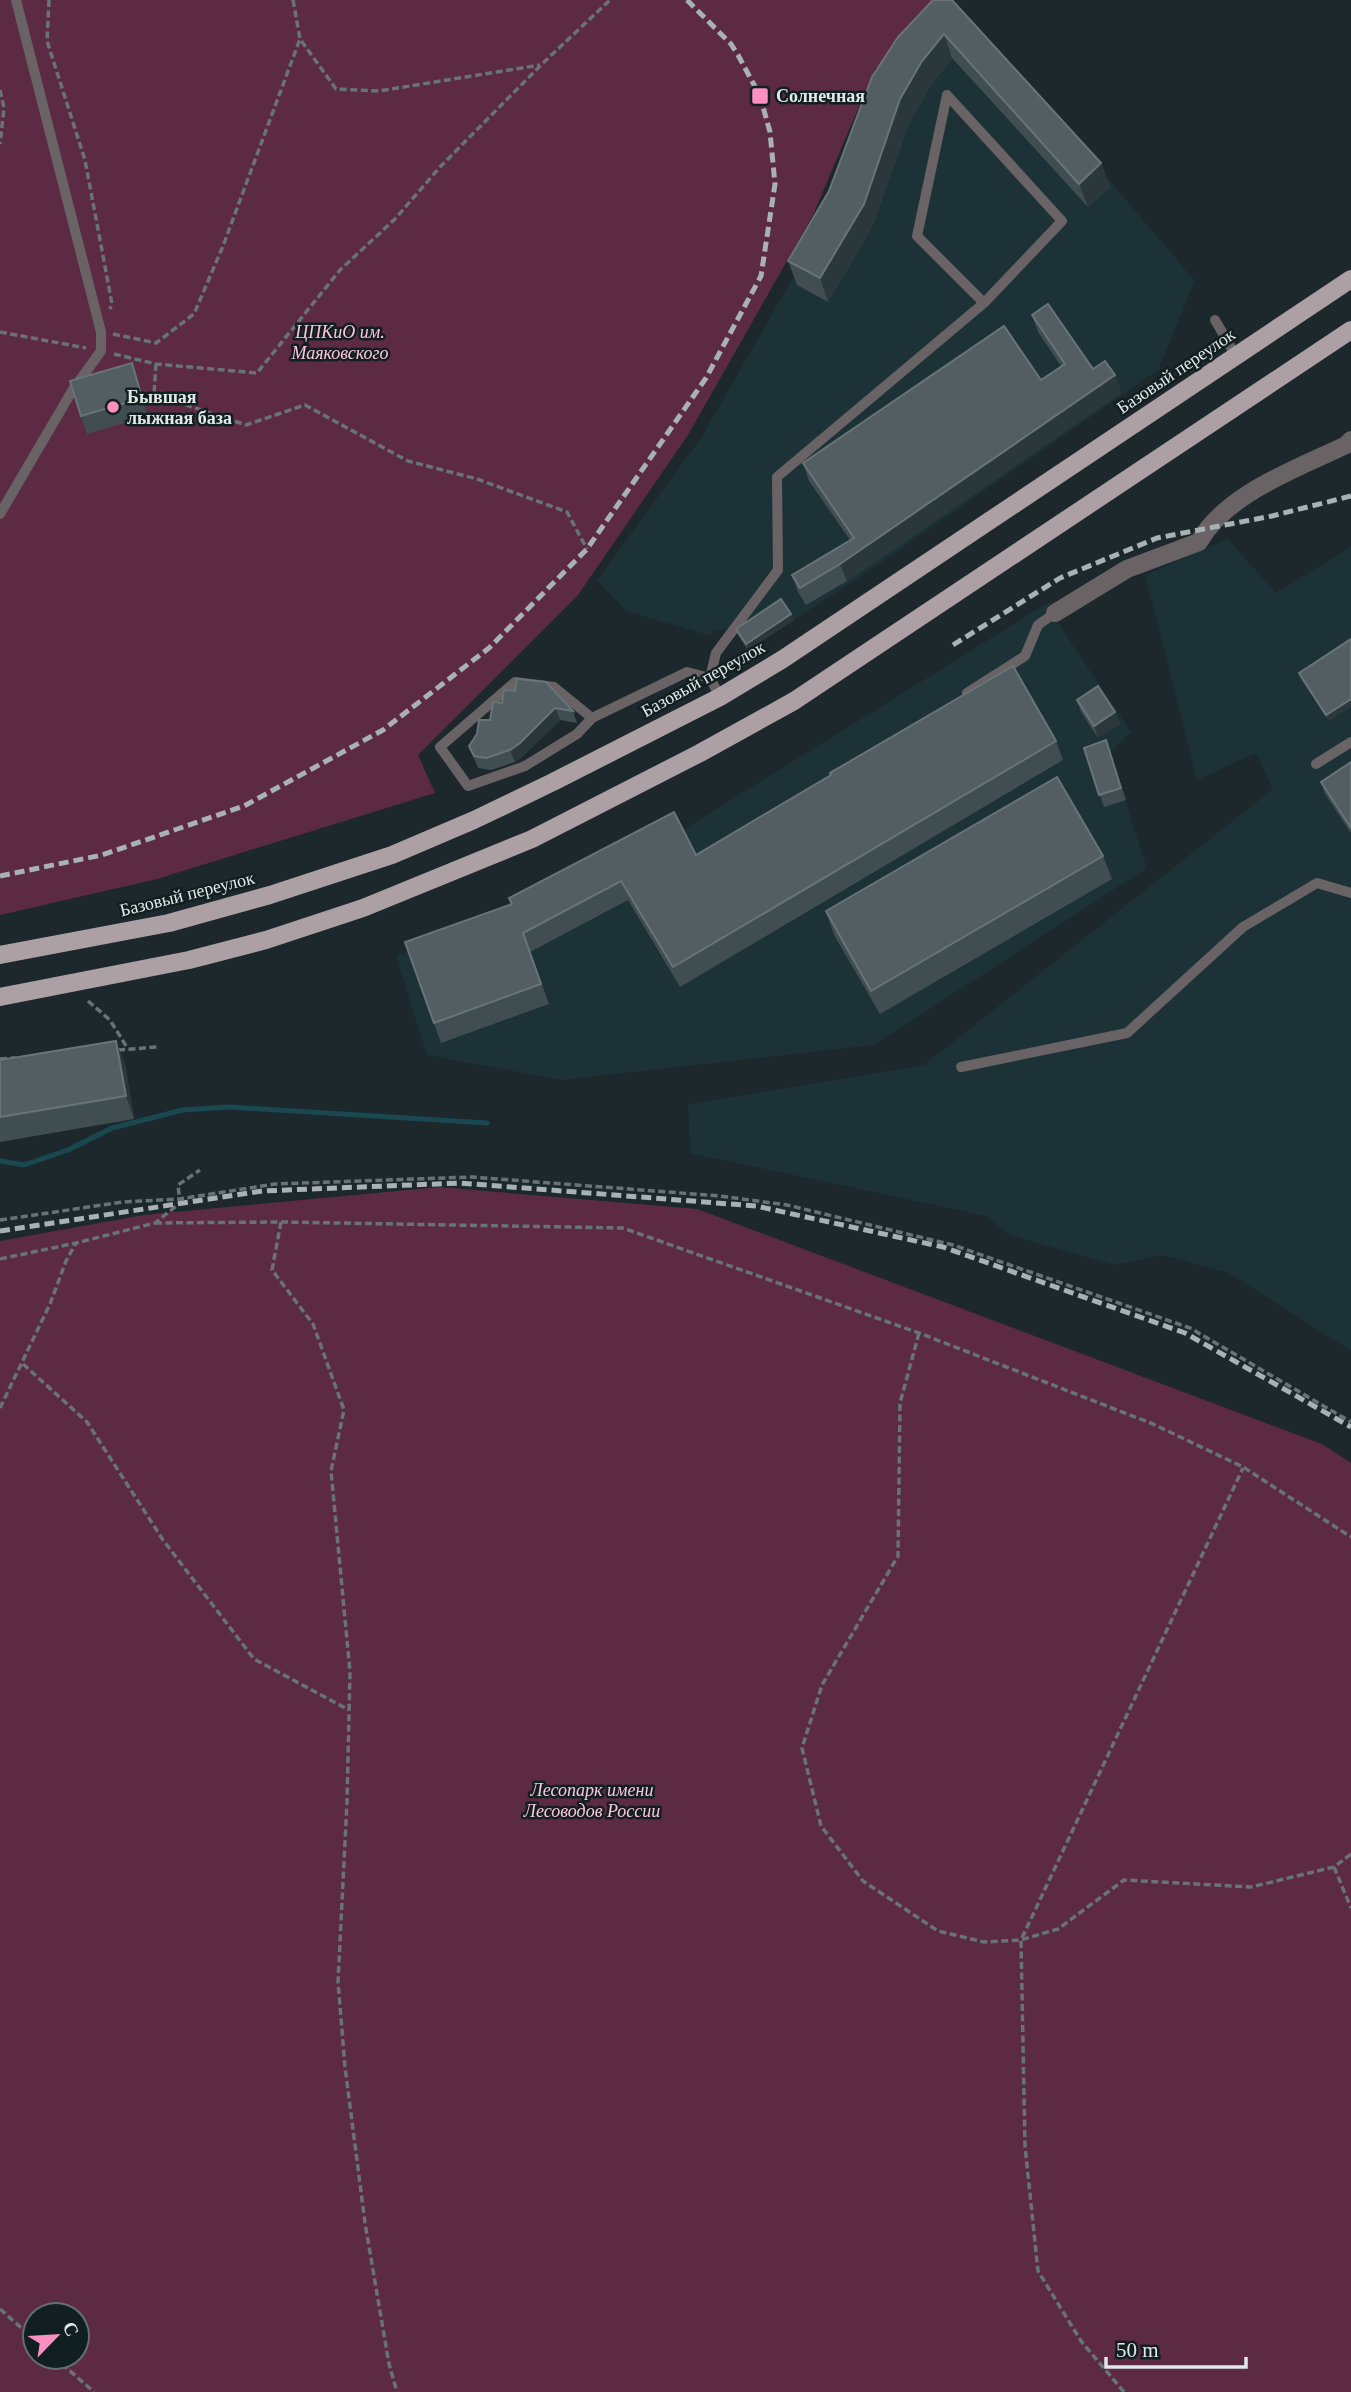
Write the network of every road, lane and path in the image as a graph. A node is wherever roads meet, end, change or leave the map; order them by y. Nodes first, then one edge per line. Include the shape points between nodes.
1 (16, 0) edge
2 (49, 0) edge
3 (293, 0) edge
4 (610, 0) edge
5 (300, 40) junction
6 (542, 64) junction
7 (0, 90) edge
8 (0, 144) edge
9 (1351, 279) edge
10 (984, 303) junction
11 (1215, 320) dead end
12 (1351, 330) edge
13 (0, 332) edge
14 (101, 332) junction
15 (102, 351) junction
16 (1236, 356) junction
17 (156, 364) junction
18 (1351, 440) edge
19 (0, 514) edge
20 (587, 549) dead end
21 (1055, 613) joint
22 (710, 678) junction
23 (720, 696) junction
24 (956, 701) edge
25 (592, 718) junction
26 (1351, 742) edge
27 (1316, 764) dead end
28 (1351, 893) edge
29 (0, 955) edge
30 (0, 997) edge
31 (88, 1002) dead end
32 (157, 1047) dead end
33 (128, 1049) junction
34 (115, 1050) edge
35 (26, 1057) edge
36 (0, 1059) edge
37 (961, 1067) dead end
38 (200, 1170) dead end
39 (179, 1199) junction
40 (0, 1220) edge
41 (281, 1222) junction
42 (155, 1223) junction
43 (76, 1243) junction
44 (0, 1259) edge
45 (919, 1333) junction
46 (23, 1364) junction
47 (0, 1408) edge
48 (1351, 1422) edge
49 (1243, 1467) junction
50 (1351, 1537) edge
51 (349, 1710) junction
52 (1351, 1854) edge
53 (1334, 1867) junction
54 (1351, 1908) edge
55 (1021, 1940) junction
56 (0, 2309) edge
57 (21, 2328) edge
58 (70, 2371) edge
59 (94, 2392) edge
60 (397, 2392) edge
61 (1124, 2392) edge

1 - 14 lane
2 - 14 path via 47,41 85,160 112,304
3 - 5 path
4 - 6 path
5 - 6 path via 336,89 379,91
5 - 14 path via 194,314 156,343
6 - 17 path via 395,219 340,270 257,373
7 - 8 path via 4,108
9 - 16 main road, Базовый переулок
10 - 10 lane via 916,236 947,95 1062,220
10 - 22 lane via 777,477 778,570 716,653
11 - 16 lane
12 - 30 main road via 794,701 532,839 363,908 265,940 124,974
13 - 15 path
14 - 15 lane
15 - 17 path
15 - 19 lane via 72,391
16 - 23 main road, Базовый переулок via 783,659
17 - 20 path via 154,394 246,425 305,405 408,461 477,479 568,512
18 - 21 street via 1250,492 1207,527 1199,542 1126,569
21 - 24 lane via 1038,625 1025,656
22 - 23 lane
22 - 25 lane via 687,672
23 - 29 main road, Базовый переулок via 542,788 392,855 169,923
25 - 25 lane via 577,734 525,766 468,786 440,747 515,682 554,687
26 - 27 lane
28 - 37 lane via 1317,883 1243,927 1127,1033
31 - 33 path via 110,1020
32 - 33 path
33 - 34 path
35 - 36 path
38 - 39 path via 178,1185
39 - 40 path via 123,1202
39 - 42 path via 180,1203
39 - 48 path via 275,1184 472,1177 787,1205 953,1245 1190,1328
41 - 42 path
41 - 45 path via 623,1228
41 - 51 path via 272,1270 313,1324 344,1409 331,1471 350,1672
42 - 43 path
43 - 44 path
43 - 46 path
45 - 49 path via 1153,1424
45 - 55 path via 900,1403 898,1556 822,1685 802,1748 821,1826 863,1881 938,1931 984,1942
46 - 47 path
46 - 51 path via 87,1422 163,1540 254,1659
49 - 50 path
49 - 55 path
51 - 60 path via 338,1982 365,2223
52 - 53 path
53 - 54 path
53 - 55 path via 1251,1887 1124,1880 1058,1929
55 - 61 path via 1025,2147 1038,2271 1081,2341
56 - 57 path
58 - 59 path

